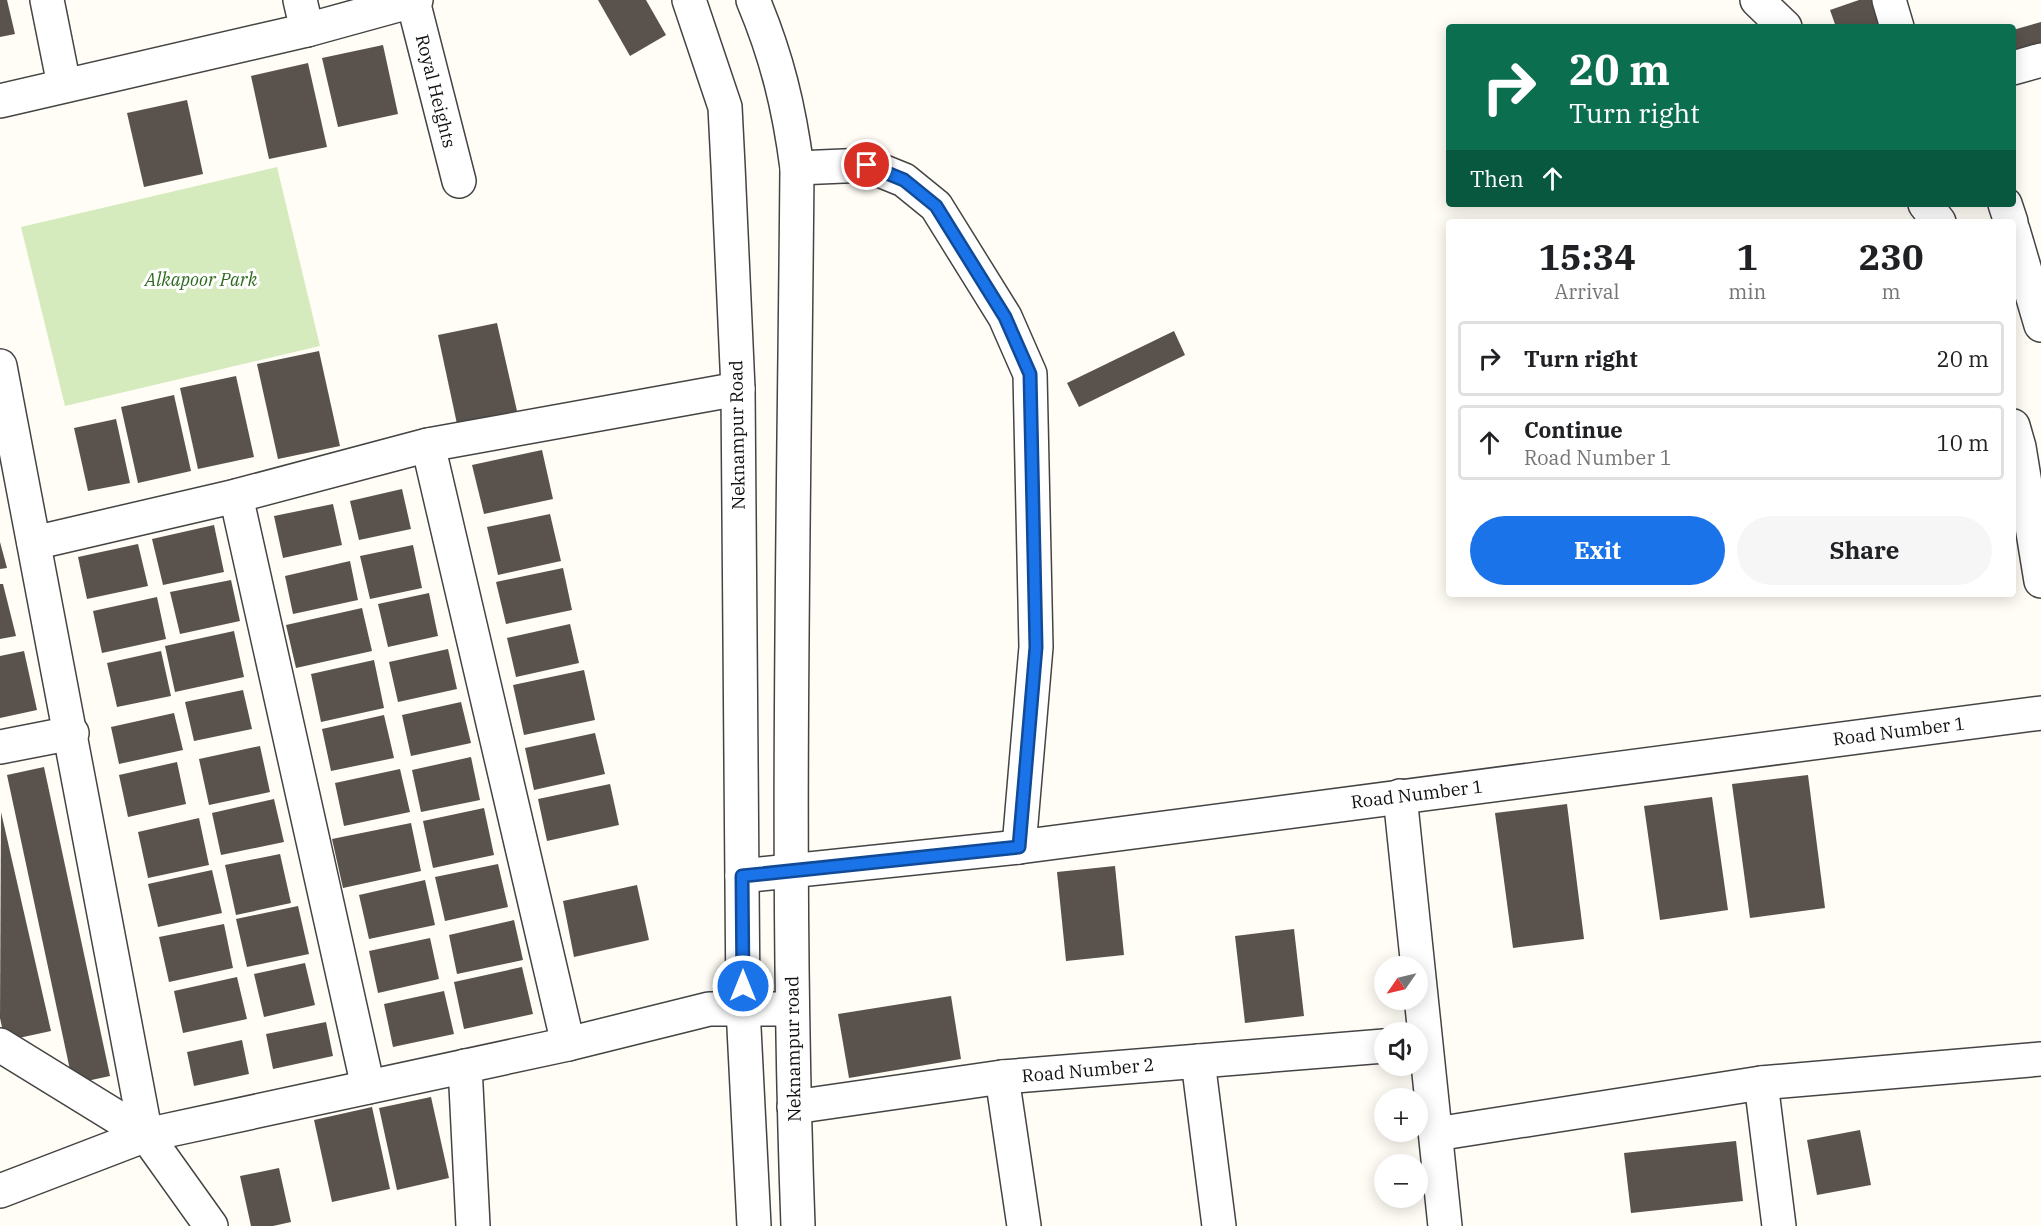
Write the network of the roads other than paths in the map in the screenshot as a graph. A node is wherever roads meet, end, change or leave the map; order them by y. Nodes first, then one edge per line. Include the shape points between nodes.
1 (47, 0) edge
2 (415, 0) edge
3 (689, 0) edge
4 (753, 0) edge
5 (1757, 0) edge
6 (1889, 0) edge
7 (304, 15) edge
8 (1782, 24) edge
9 (1896, 24) edge
10 (2041, 60) edge
11 (2016, 67) edge
12 (64, 85) junction
13 (0, 101) edge
14 (797, 168) junction
15 (459, 181) dead end
16 (2016, 240) edge
17 (2041, 324) edge
18 (0, 366) edge
19 (738, 389) junction
20 (2016, 436) edge
21 (428, 445) junction
22 (236, 496) junction
23 (34, 543) junction
24 (2041, 580) edge
25 (2041, 713) edge
26 (72, 733) junction
27 (0, 747) edge
28 (1400, 796) junction
29 (1019, 847) junction
30 (792, 873) junction
31 (742, 876) junction
32 (743, 1008) junction
33 (792, 1009) junction
34 (1420, 1022) edge
35 (568, 1044) junction
36 (0, 1045) edge
37 (1374, 1047) edge
38 (2041, 1059) edge
39 (1198, 1061) junction
40 (465, 1066) junction
41 (1427, 1076) edge
42 (1002, 1077) junction
43 (1761, 1083) junction
44 (368, 1088) junction
45 (794, 1107) junction
46 (1436, 1134) junction
47 (147, 1135) junction
48 (0, 1191) edge
49 (211, 1226) edge
50 (473, 1226) edge
51 (754, 1226) edge
52 (798, 1226) edge
53 (1024, 1226) edge
54 (1219, 1226) edge
55 (1445, 1226) edge
56 (1779, 1226) edge

1 - 12 street
2 - 7 street
2 - 15 street, Royal Heights
3 - 19 street, Neknampur Road via 725,108
4 - 14 street via 772,44 786,97
5 - 8 street
6 - 9 street
7 - 12 street
10 - 11 street
12 - 13 street
14 - 29 street via 867,165 904,180 936,206 1005,317 1030,374 1036,647
14 - 30 street
16 - 17 street
18 - 23 street
19 - 21 street
19 - 31 street, Neknampur Road
20 - 24 street
21 - 22 street
21 - 35 street
22 - 23 street
22 - 44 street
23 - 26 street
25 - 28 street, Road Number 1
26 - 27 street
26 - 47 street
28 - 29 street, Road Number 1
28 - 34 street
29 - 30 street, Road Number 1
30 - 31 street, Road Number 1
30 - 33 street, Neknampur road
31 - 32 street
32 - 33 street
32 - 35 street via 709,1009 669,1017
32 - 51 street
33 - 45 street, Neknampur road
35 - 40 street
36 - 47 street
37 - 39 street, Road Number 2
38 - 43 street
39 - 42 street, Road Number 2
39 - 54 street
40 - 44 street
40 - 50 street
41 - 46 street
42 - 45 street, Road Number 2
42 - 53 street
43 - 46 street
43 - 56 street
44 - 47 street
45 - 52 street, Neknampur road
46 - 55 street
47 - 48 street
47 - 49 street

